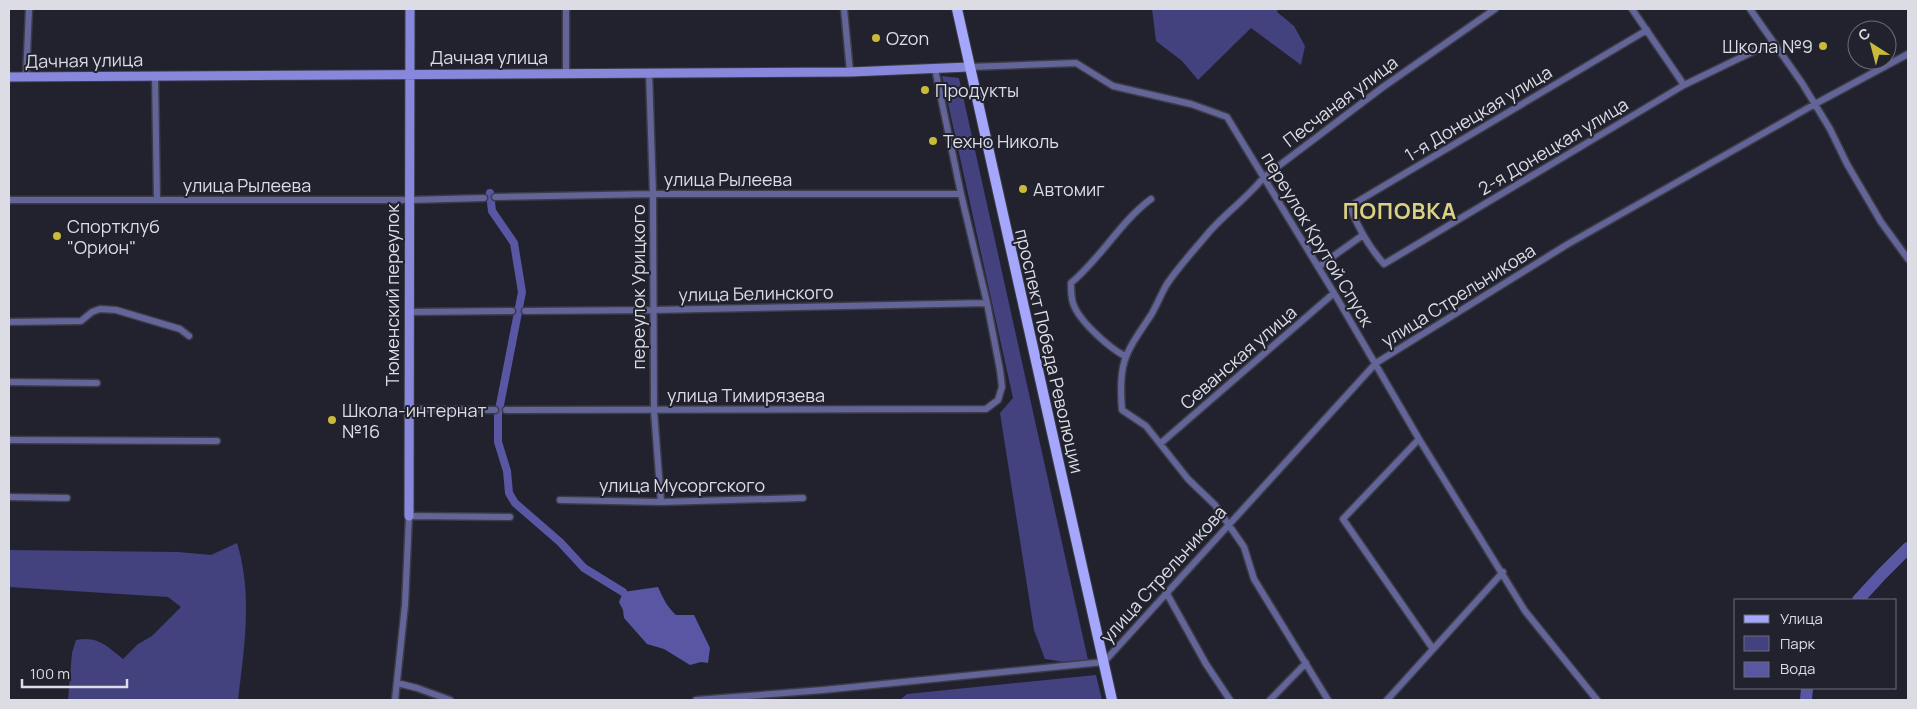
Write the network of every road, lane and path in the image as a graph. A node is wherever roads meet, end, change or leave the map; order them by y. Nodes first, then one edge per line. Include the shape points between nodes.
1 (29, 9) edge
2 (410, 9) edge
3 (566, 9) edge
4 (844, 9) edge
5 (958, 9) edge
6 (1495, 9) edge
7 (1632, 9) edge
8 (1750, 9) edge
9 (1647, 30) junction
10 (1773, 42) junction
11 (1908, 54) edge
12 (969, 67) junction
13 (935, 69) junction
14 (649, 72) junction
15 (850, 72) junction
16 (566, 73) junction
17 (410, 74) junction
18 (155, 76) junction
19 (9, 77) edge
20 (26, 77) junction
21 (1684, 85) junction
22 (1815, 104) junction
23 (1264, 177) junction
24 (653, 194) junction
25 (961, 194) junction
26 (495, 197) dead end
27 (484, 198) dead end
28 (1151, 199) dead end
29 (9, 200) edge
30 (157, 200) junction
31 (409, 200) junction
32 (1363, 235) junction
33 (1908, 259) edge
34 (1318, 267) junction
35 (1334, 293) junction
36 (987, 303) junction
37 (654, 310) junction
38 (512, 311) dead end
39 (525, 311) dead end
40 (409, 312) junction
41 (9, 322) edge
42 (188, 336) dead end
43 (1125, 356) junction
44 (1376, 363) junction
45 (9, 382) edge
46 (97, 383) dead end
47 (408, 409) junction
48 (495, 410) dead end
49 (506, 410) dead end
50 (654, 411) junction
51 (1419, 439) junction
52 (9, 440) edge
53 (217, 440) dead end
54 (1161, 443) junction
55 (9, 497) edge
56 (68, 498) dead end
57 (803, 498) dead end
58 (560, 500) dead end
59 (661, 502) junction
60 (409, 516) junction
61 (510, 517) dead end
62 (1229, 524) junction
63 (1502, 572) junction
64 (1166, 592) junction
65 (1433, 649) junction
66 (1104, 662) junction
67 (1306, 663) junction
68 (397, 683) junction
69 (395, 700) edge
70 (450, 700) edge
71 (696, 700) edge
72 (1112, 700) edge
73 (1230, 700) edge
74 (1270, 700) edge
75 (1328, 700) edge
76 (1387, 700) edge
77 (1597, 700) edge

1 - 20 street
2 - 17 street, Тюменский переулок
3 - 16 street
4 - 15 street
5 - 12 main road, проспект Победа Революции
6 - 23 street, Песчаная улица via 1382,87
7 - 9 street
8 - 10 street
9 - 21 street
9 - 32 street, 1-я Донецкая улица via 1355,203 1351,209
10 - 21 street, 2-я Донецкая улица
10 - 22 street
11 - 22 street, улица Стрельникова
12 - 13 street, Дачная улица
12 - 23 street, переулок Крутой Спуск via 1076,63 1113,86 1191,104 1226,117
12 - 66 main road, проспект Победа Революции
13 - 15 street, Дачная улица
13 - 25 street
14 - 15 street, Дачная улица
14 - 16 street, Дачная улица
14 - 24 street, переулок Урицкого
16 - 17 street, Дачная улица
17 - 18 street, Дачная улица
17 - 31 street, Тюменский переулок
18 - 20 street, Дачная улица
18 - 30 street
19 - 20 street, Дачная улица
21 - 32 street, 2-я Донецкая улица via 1384,264
22 - 33 street via 1881,222
22 - 44 street, улица Стрельникова via 1568,244
23 - 34 street, переулок Крутой Спуск
23 - 43 street, Песчаная улица via 1210,231 1166,285
24 - 25 street, улица Рылеева
24 - 26 street, улица Рылеева
24 - 37 street, переулок Урицкого
25 - 36 street
27 - 31 street, улица Рылеева
28 - 43 street via 1138,208 1071,283 1072,302 1080,316 1104,343
29 - 30 street, улица Рылеева
30 - 31 street, улица Рылеева
31 - 40 street, Тюменский переулок
32 - 34 street
34 - 35 street, переулок Крутой Спуск
35 - 44 street, переулок Крутой Спуск
35 - 54 street, Севанская улица
36 - 37 street, улица Белинского
36 - 50 street, улица Тимирязева via 1002,387 998,400 986,409
37 - 39 street, улица Белинского
37 - 50 street, переулок Урицкого
38 - 40 street
40 - 47 street, Тюменский переулок
41 - 42 street via 81,321 100,309 116,310 180,329
43 - 54 street, Песчаная улица via 1120,383 1122,410 1146,426
44 - 51 street, переулок Крутой Спуск
44 - 62 street, улица Стрельникова
45 - 46 street
47 - 48 street
47 - 60 street, Тюменский переулок
49 - 50 street, улица Тимирязева
50 - 59 street, переулок Урицкого
51 - 63 street, переулок Крутой Спуск
51 - 65 street via 1343,519
52 - 53 street
54 - 62 street
55 - 56 street
57 - 59 street, улица Мусоргского
58 - 59 street, улица Мусоргского
60 - 61 street
60 - 68 street, Тюменский переулок
62 - 64 street, улица Стрельникова
62 - 67 street via 1244,547 1254,578
63 - 65 street
63 - 77 street, переулок Крутой Спуск via 1525,611
64 - 66 street, улица Стрельникова
64 - 73 street
65 - 76 street
66 - 71 street
66 - 72 main road, проспект Победа Революции
67 - 74 street
67 - 75 street
68 - 69 street, Тюменский переулок
68 - 70 street

